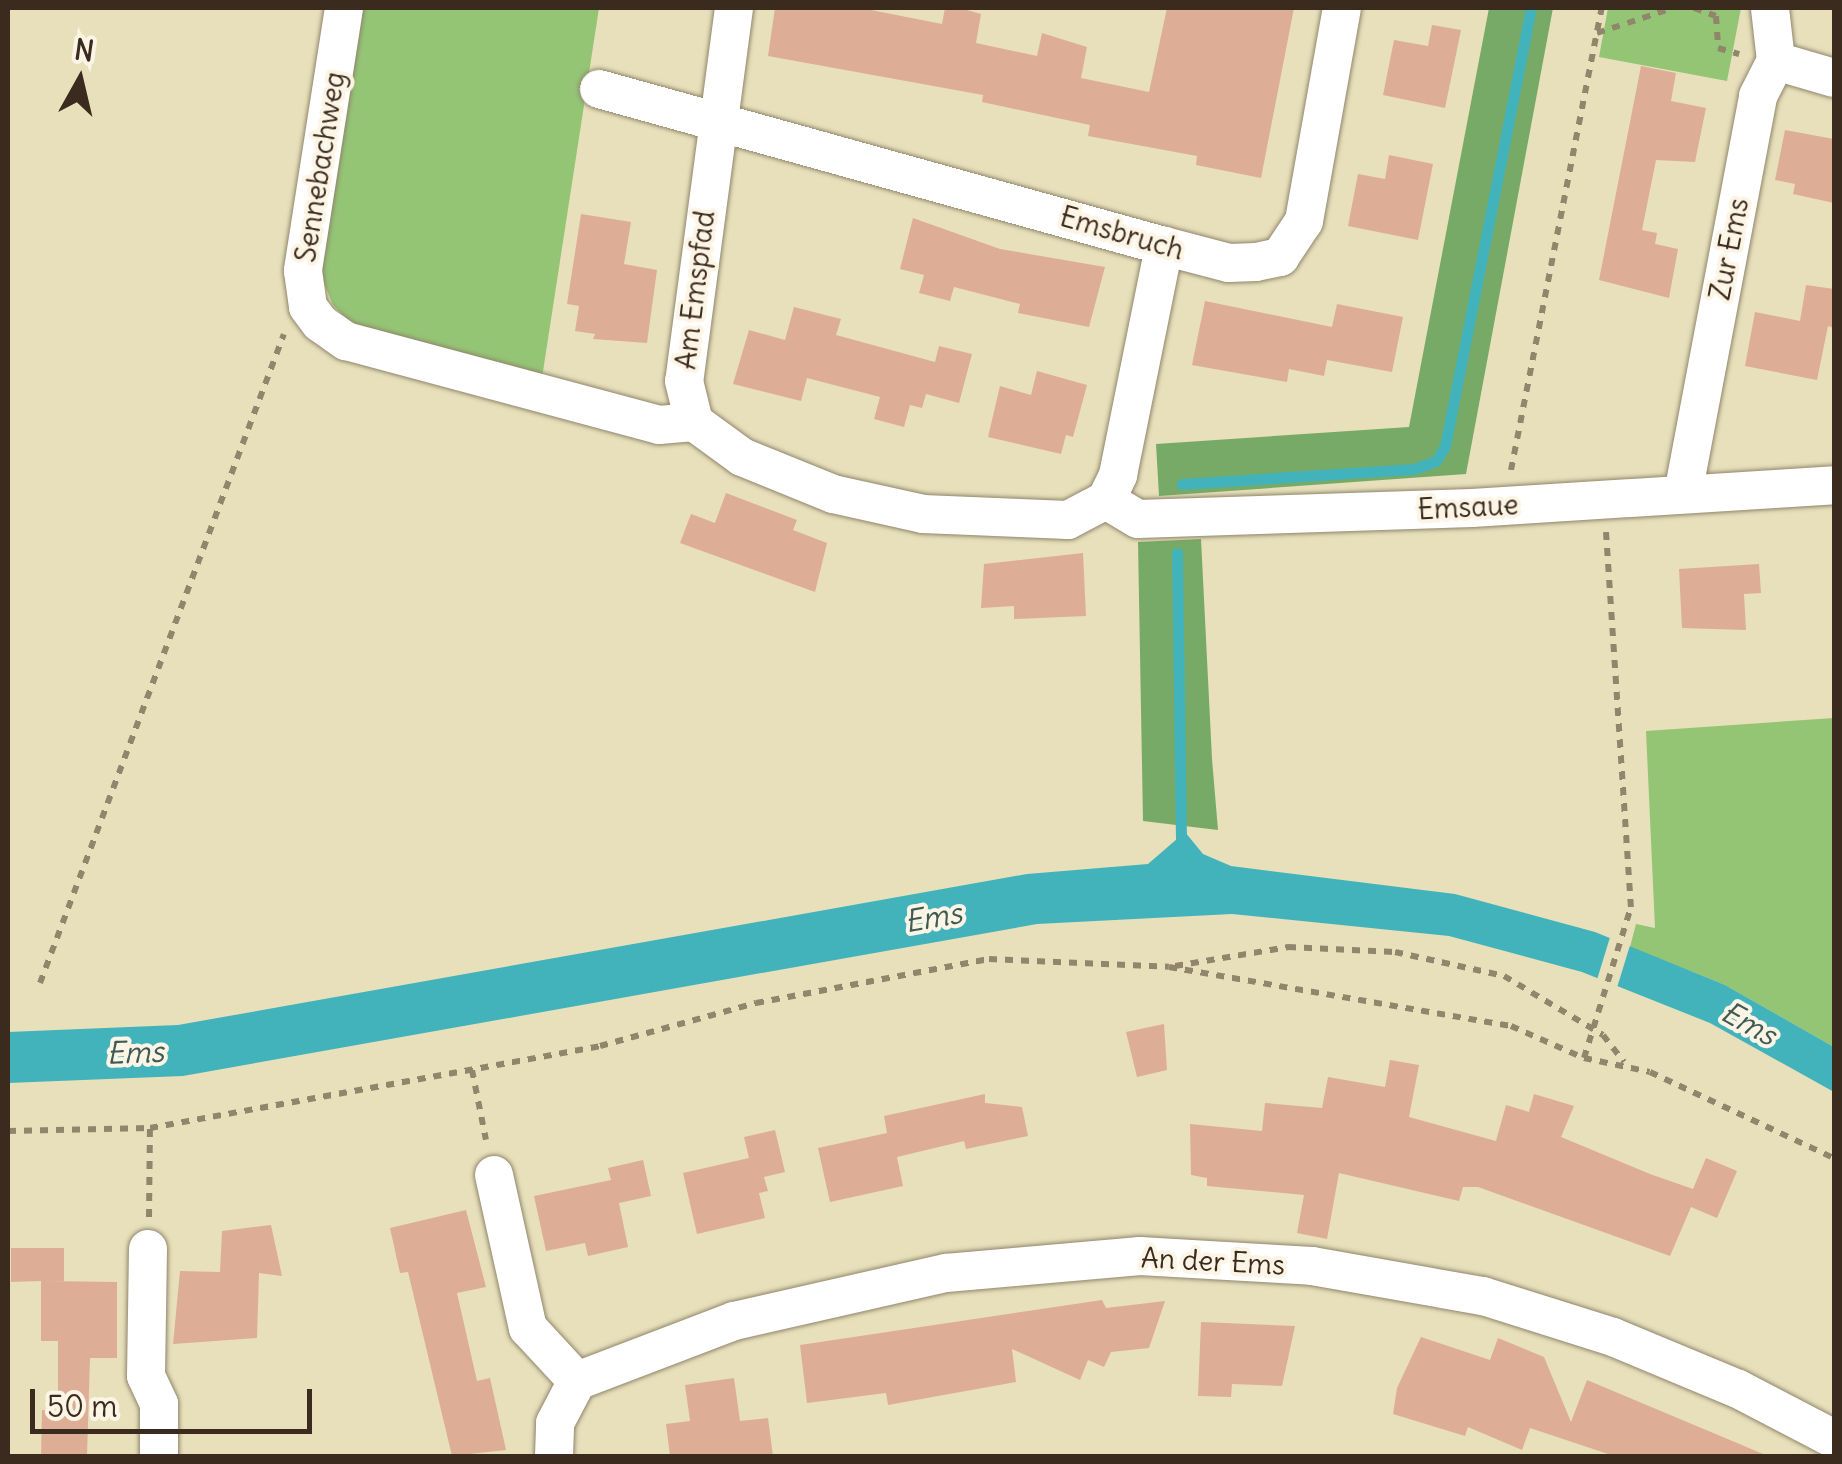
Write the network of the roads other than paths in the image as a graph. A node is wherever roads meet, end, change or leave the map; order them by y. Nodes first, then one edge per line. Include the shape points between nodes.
1 (344, 8) edge
2 (734, 8) edge
3 (1342, 8) edge
4 (1770, 8) edge
5 (1776, 61) junction
6 (1834, 78) edge
7 (599, 89) dead end
8 (715, 117) junction
9 (1164, 246) junction
10 (694, 422) junction
11 (1834, 485) edge
12 (1682, 494) junction
13 (1106, 500) junction
14 (494, 1175) road end
15 (148, 1249) road end
16 (577, 1381) junction
17 (1834, 1439) edge
18 (159, 1456) edge
19 (554, 1456) edge

1 - 10 street, Sennebachweg via 303,271 314,315 346,341 659,425
2 - 8 street
3 - 9 street, Emsbruch via 1312,191 1294,242 1280,256 1256,262
4 - 5 street
5 - 6 street
5 - 12 street, Zur Ems via 1758,96
7 - 8 street, Emsbruch
8 - 9 street, Emsbruch
8 - 10 street, Am Emspfad via 684,381
9 - 13 street via 1118,475
10 - 13 street via 742,457 834,494 923,514 1068,520
11 - 12 street, Emsaue
12 - 13 street, Emsaue via 1138,519
14 - 16 street via 528,1328
15 - 18 street via 146,1376 159,1404
16 - 17 street, An der Ems via 734,1321 926,1277 1140,1256 1312,1266 1483,1296 1631,1344 1738,1388
16 - 19 street via 555,1422

